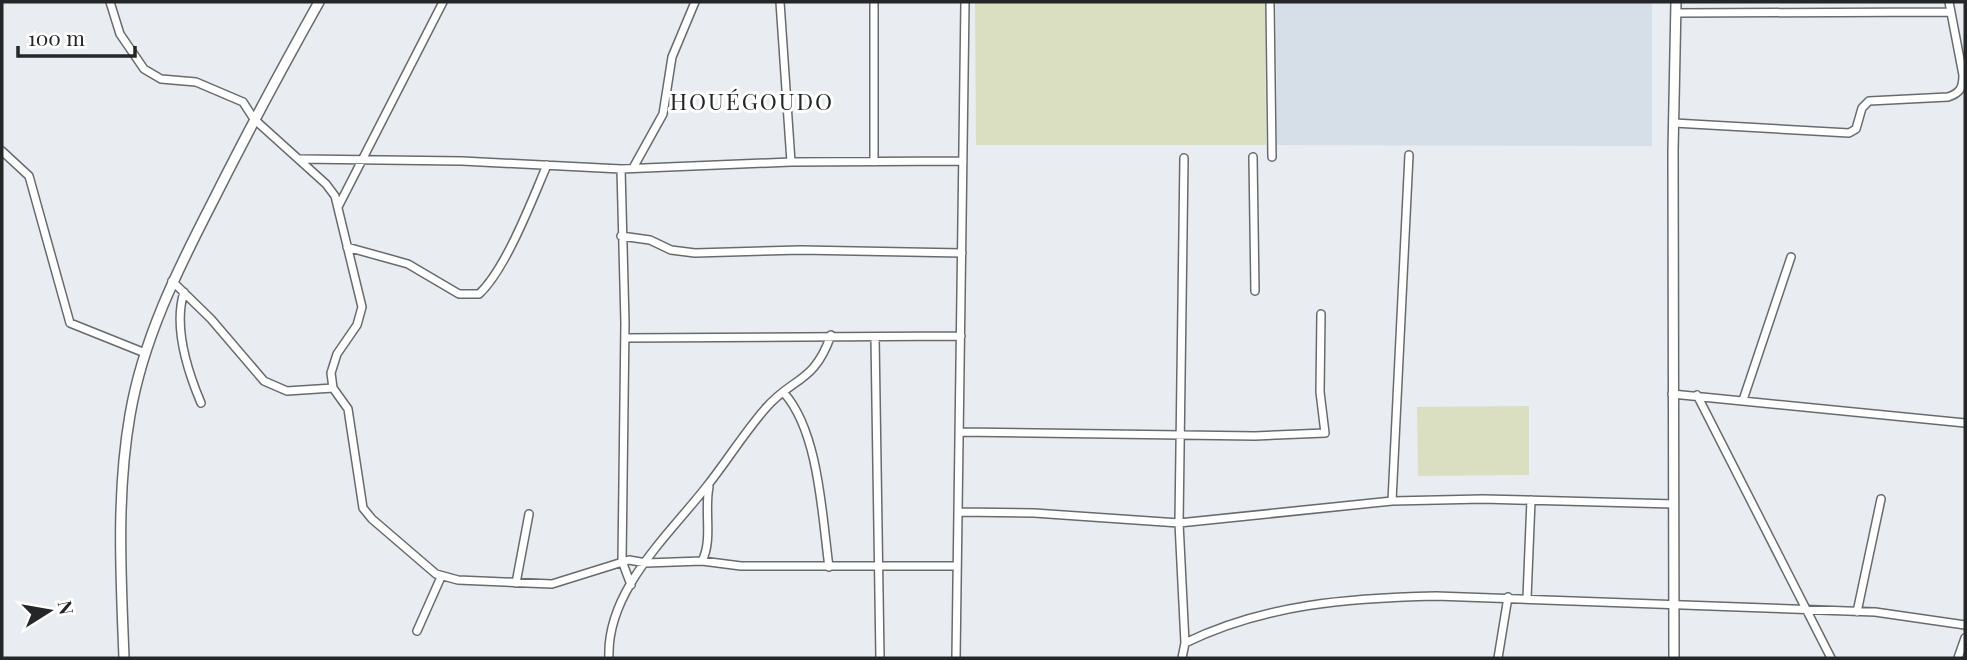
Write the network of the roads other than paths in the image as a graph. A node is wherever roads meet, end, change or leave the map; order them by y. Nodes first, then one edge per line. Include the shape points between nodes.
1 (110, 2) edge
2 (319, 2) edge
3 (443, 2) edge
4 (695, 2) edge
5 (780, 2) edge
6 (874, 2) edge
7 (965, 2) edge
8 (1270, 2) edge
9 (1676, 2) edge
10 (1949, 2) edge
11 (1949, 12) junction
12 (1676, 13) junction
13 (254, 119) junction
14 (1674, 123) junction
15 (2, 151) edge
16 (1409, 155) dead end
17 (1253, 157) dead end
18 (1272, 157) dead end
19 (1184, 158) dead end
20 (300, 159) junction
21 (364, 159) junction
22 (963, 161) junction
23 (791, 162) junction
24 (874, 162) junction
25 (547, 165) junction
26 (633, 168) junction
27 (621, 169) junction
28 (338, 207) junction
29 (621, 236) junction
30 (347, 247) junction
31 (962, 253) junction
32 (1791, 257) dead end
33 (172, 281) junction
34 (1255, 291) dead end
35 (184, 292) junction
36 (1321, 314) dead end
37 (831, 335) junction
38 (961, 336) junction
39 (875, 337) junction
40 (625, 338) junction
41 (145, 353) junction
42 (333, 388) junction
43 (784, 393) junction
44 (1672, 394) junction
45 (1697, 395) junction
46 (1743, 400) junction
47 (201, 403) dead end
48 (1965, 423) edge
49 (960, 432) junction
50 (1181, 433) junction
51 (709, 484) junction
52 (1881, 499) dead end
53 (1531, 500) junction
54 (1392, 501) junction
55 (1674, 504) junction
56 (958, 512) junction
57 (529, 514) dead end
58 (1179, 523) junction
59 (622, 561) junction
60 (702, 561) junction
61 (646, 564) junction
62 (957, 566) junction
63 (829, 567) junction
64 (879, 568) junction
65 (441, 577) junction
66 (516, 583) junction
67 (631, 585) junction
68 (1508, 597) junction
69 (1527, 598) junction
70 (1674, 606) junction
71 (1807, 610) junction
72 (1857, 612) junction
73 (1965, 625) edge
74 (417, 631) dead end
75 (1965, 638) edge
76 (1185, 643) junction
77 (124, 658) edge
78 (609, 658) edge
79 (880, 658) edge
80 (956, 658) edge
81 (1182, 658) edge
82 (1498, 658) edge
83 (1674, 658) edge
84 (1831, 658) edge
85 (1958, 658) edge

1 - 13 street via 120,34 144,69 161,79 196,82 223,93 248,106
2 - 13 street
3 - 21 street
4 - 26 street via 672,57 663,114
5 - 23 street
6 - 24 street
7 - 22 street
8 - 18 street
9 - 12 street
10 - 11 street
11 - 12 street
11 - 14 street via 1964,85 1957,94 1870,101 1862,108 1856,129 1849,133
12 - 14 street
13 - 20 street
13 - 33 street
14 - 44 street
15 - 41 street via 29,176 71,323
16 - 54 street
17 - 34 street
19 - 50 street
20 - 21 street
20 - 28 street via 326,184
21 - 25 street
21 - 28 street
22 - 24 street
22 - 31 street
23 - 24 street
23 - 26 street
25 - 27 street
25 - 30 street via 510,245 479,293 459,294 408,264
26 - 27 street
27 - 29 street
28 - 30 street
29 - 31 street via 695,253
29 - 40 street
30 - 42 street via 362,307 357,325 333,363
31 - 38 street
32 - 46 street
33 - 35 street
33 - 41 street
35 - 42 street via 264,381 287,391
35 - 47 street via 180,310 184,348
36 - 50 street via 1320,393 1325,433
37 - 39 street
37 - 40 street
37 - 43 street via 812,371
38 - 39 street
38 - 49 street
39 - 64 street
40 - 59 street
41 - 77 street via 130,412 123,470
42 - 65 street via 348,409 365,512
43 - 51 street via 765,410
43 - 63 street via 794,404 807,437
44 - 45 street
44 - 55 street
45 - 46 street
45 - 71 street
46 - 48 street
49 - 50 street
49 - 56 street
50 - 58 street
51 - 60 street via 705,504 708,542
51 - 61 street
52 - 72 street
53 - 54 street
53 - 55 street
53 - 69 street
54 - 58 street
55 - 70 street
56 - 58 street
56 - 62 street
57 - 66 street
58 - 76 street
59 - 61 street
59 - 66 street via 552,584
59 - 67 street
60 - 61 street
60 - 63 street
61 - 67 street
62 - 64 street
62 - 80 street
63 - 64 street
64 - 79 street
65 - 66 street
65 - 74 street
67 - 78 street via 610,626
68 - 69 street
68 - 76 street via 1366,598 1308,605 1258,614
68 - 82 street
69 - 70 street
70 - 71 street
70 - 83 street
71 - 72 street
71 - 84 street
72 - 73 street
75 - 85 street
76 - 81 street

